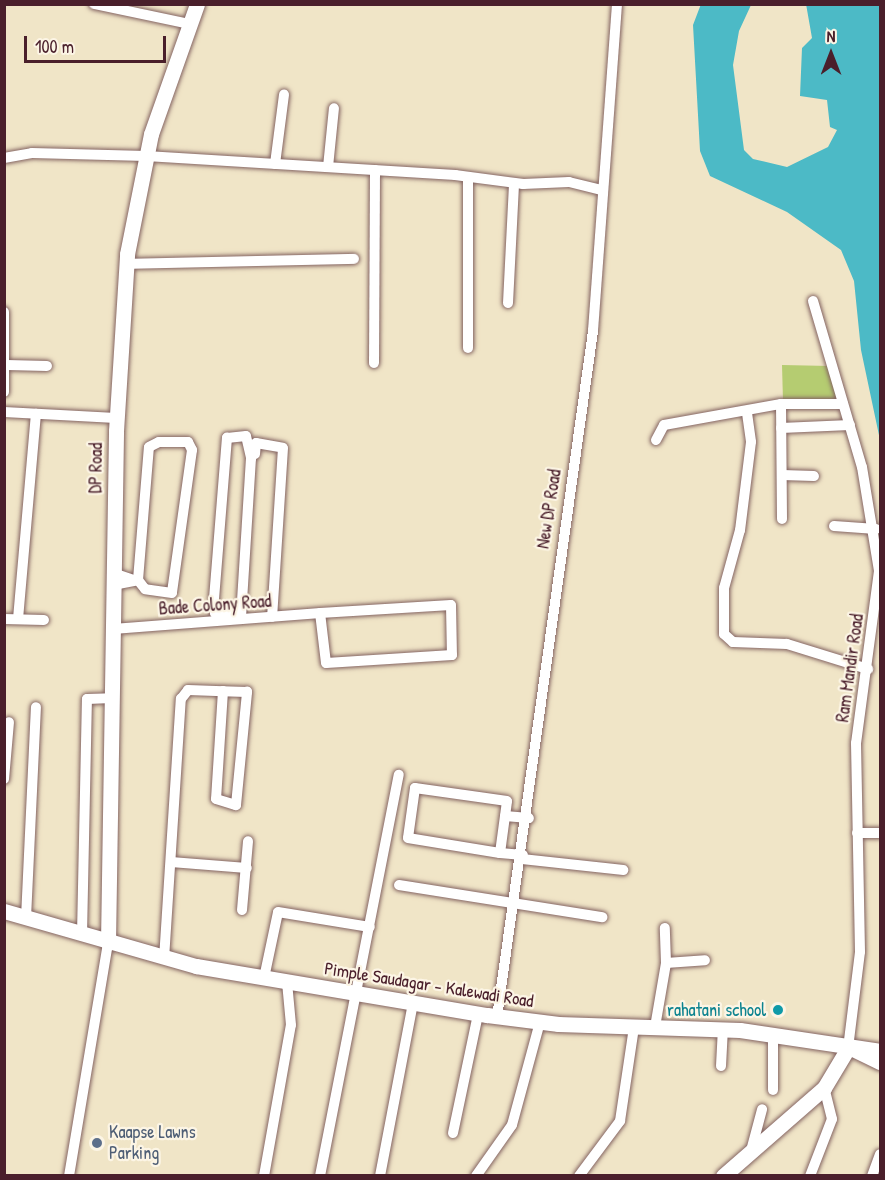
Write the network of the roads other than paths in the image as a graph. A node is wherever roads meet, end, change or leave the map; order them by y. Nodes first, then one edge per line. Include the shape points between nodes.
1 (94, 4) edge
2 (197, 4) edge
3 (617, 4) edge
4 (190, 24) junction
5 (284, 95) dead end
6 (334, 108) dead end
7 (146, 156) junction
8 (4, 158) edge
9 (275, 164) junction
10 (328, 167) junction
11 (375, 170) junction
12 (468, 177) junction
13 (514, 183) junction
14 (602, 190) junction
15 (127, 253) junction
16 (354, 260) dead end
17 (813, 301) dead end
18 (508, 303) dead end
19 (4, 312) edge
20 (6, 334) edge
21 (468, 348) dead end
22 (374, 363) dead end
23 (7, 365) junction
24 (47, 366) dead end
25 (4, 392) edge
26 (781, 404) junction
27 (843, 404) junction
28 (4, 412) edge
29 (747, 413) junction
30 (36, 414) junction
31 (116, 418) junction
32 (850, 425) junction
33 (781, 428) junction
34 (656, 440) dead end
35 (782, 475) junction
36 (814, 476) dead end
37 (782, 519) dead end
38 (834, 526) dead end
39 (876, 529) junction
40 (124, 579) junction
41 (320, 613) junction
42 (272, 615) junction
43 (244, 616) junction
44 (4, 619) edge
45 (18, 619) junction
46 (44, 620) dead end
47 (113, 629) junction
48 (868, 669) junction
49 (224, 691) junction
50 (112, 698) junction
51 (36, 707) dead end
52 (9, 722) dead end
53 (399, 775) dead end
54 (4, 779) edge
55 (505, 816) junction
56 (528, 818) junction
57 (858, 833) junction
58 (880, 833) edge
59 (248, 841) dead end
60 (500, 852) junction
61 (522, 857) junction
62 (171, 862) junction
63 (246, 868) junction
64 (623, 870) dead end
65 (399, 885) dead end
66 (514, 905) junction
67 (242, 910) dead end
68 (4, 911) edge
69 (602, 917) dead end
70 (26, 918) junction
71 (370, 927) junction
72 (665, 928) dead end
73 (82, 935) junction
74 (108, 943) junction
75 (164, 959) junction
76 (705, 960) dead end
77 (666, 963) junction
78 (264, 978) junction
79 (287, 982) junction
80 (357, 993) junction
81 (413, 1003) junction
82 (478, 1014) junction
83 (497, 1017) junction
84 (540, 1022) junction
85 (634, 1027) junction
86 (655, 1027) junction
87 (723, 1029) junction
88 (773, 1034) junction
89 (851, 1049) junction
90 (880, 1051) edge
91 (880, 1062) edge
92 (721, 1066) dead end
93 (824, 1088) junction
94 (773, 1090) dead end
95 (762, 1109) dead end
96 (453, 1133) dead end
97 (752, 1147) junction
98 (880, 1154) edge
99 (69, 1176) edge
100 (264, 1176) edge
101 (320, 1176) edge
102 (380, 1176) edge
103 (476, 1176) edge
104 (579, 1176) edge
105 (723, 1176) edge
106 (810, 1176) edge
107 (872, 1176) edge

1 - 4 street
2 - 4 street, DP Road
3 - 14 street, New DP Road
4 - 7 street, DP Road
5 - 9 street
6 - 10 street
7 - 8 street via 32,153
7 - 9 street
7 - 15 street, DP Road
9 - 10 street
10 - 11 street
11 - 12 street
11 - 22 street
12 - 13 street
12 - 21 street
13 - 14 street via 577,182
13 - 18 street
14 - 56 street, New DP Road via 605,218 594,320 554,585
15 - 16 street
15 - 31 street, DP Road
17 - 27 street, Ram Mandir Road
19 - 20 street
20 - 23 street
23 - 24 street
23 - 25 street
26 - 27 street
26 - 29 street
26 - 33 street
27 - 32 street, Ram Mandir Road
28 - 30 street
29 - 34 street via 664,425
29 - 48 street via 751,442 740,530 724,588 724,634 732,642 787,644
30 - 31 street
30 - 45 street
31 - 40 street, DP Road
32 - 33 street
32 - 39 street, Ram Mandir Road
33 - 35 street
35 - 36 street
35 - 37 street
38 - 39 street
39 - 48 street, Ram Mandir Road via 879,571
40 - 40 street via 145,589 172,593 176,588 192,450 188,442 149,447
40 - 47 street, DP Road
41 - 41 street, Bade Colony Road via 450,605 452,655 326,663
41 - 42 street, Bade Colony Road
42 - 43 street, Bade Colony Road
42 - 43 street via 283,448 256,443
43 - 43 street via 251,458 246,436 227,438 214,599 215,613
43 - 47 street, Bade Colony Road
44 - 45 street
45 - 46 street
47 - 50 street, DP Road
48 - 57 street, Ram Mandir Road via 856,743
49 - 49 street via 216,799 237,805 247,692
49 - 62 street via 188,690 180,699
50 - 73 street via 87,699
50 - 74 street, DP Road
51 - 70 street
52 - 54 street
53 - 71 street
55 - 56 street
55 - 60 street
55 - 60 street via 507,801 416,788 408,838
56 - 61 street, New DP Road
57 - 58 street
57 - 89 street, Ram Mandir Road via 860,952
59 - 63 street
60 - 61 street
61 - 64 street
61 - 66 street, New DP Road
62 - 63 street
62 - 75 street
63 - 67 street
65 - 66 street
66 - 69 street
66 - 83 street, New DP Road
68 - 70 street, Pimple Saudagar - Kalewadi Road
70 - 73 street, Pimple Saudagar - Kalewadi Road
71 - 78 street via 278,912
71 - 80 street
72 - 77 street
73 - 74 street, Pimple Saudagar - Kalewadi Road
74 - 75 street, Pimple Saudagar - Kalewadi Road
74 - 99 street
75 - 78 street, Pimple Saudagar - Kalewadi Road
76 - 77 street
77 - 86 street
78 - 79 street, Pimple Saudagar - Kalewadi Road
79 - 80 street, Pimple Saudagar - Kalewadi Road
79 - 100 street via 291,1025
80 - 81 street, Pimple Saudagar - Kalewadi Road
80 - 101 street
81 - 82 street, Pimple Saudagar - Kalewadi Road
81 - 102 street
82 - 83 street, Pimple Saudagar - Kalewadi Road
82 - 96 street
83 - 84 street, Pimple Saudagar - Kalewadi Road
84 - 85 street, Pimple Saudagar - Kalewadi Road
84 - 103 street via 512,1125
85 - 86 street, Pimple Saudagar - Kalewadi Road
85 - 104 street via 620,1121
86 - 87 street, Pimple Saudagar - Kalewadi Road
87 - 88 street, Pimple Saudagar - Kalewadi Road
87 - 92 street
88 - 89 street, Pimple Saudagar - Kalewadi Road
88 - 94 street
89 - 90 street, Pimple Saudagar - Kalewadi Road via 865,1046
89 - 91 street, Pimple Saudagar - Kalewadi Road
89 - 93 street
93 - 97 street
93 - 106 street via 832,1119
95 - 97 street
97 - 105 street
98 - 107 street

